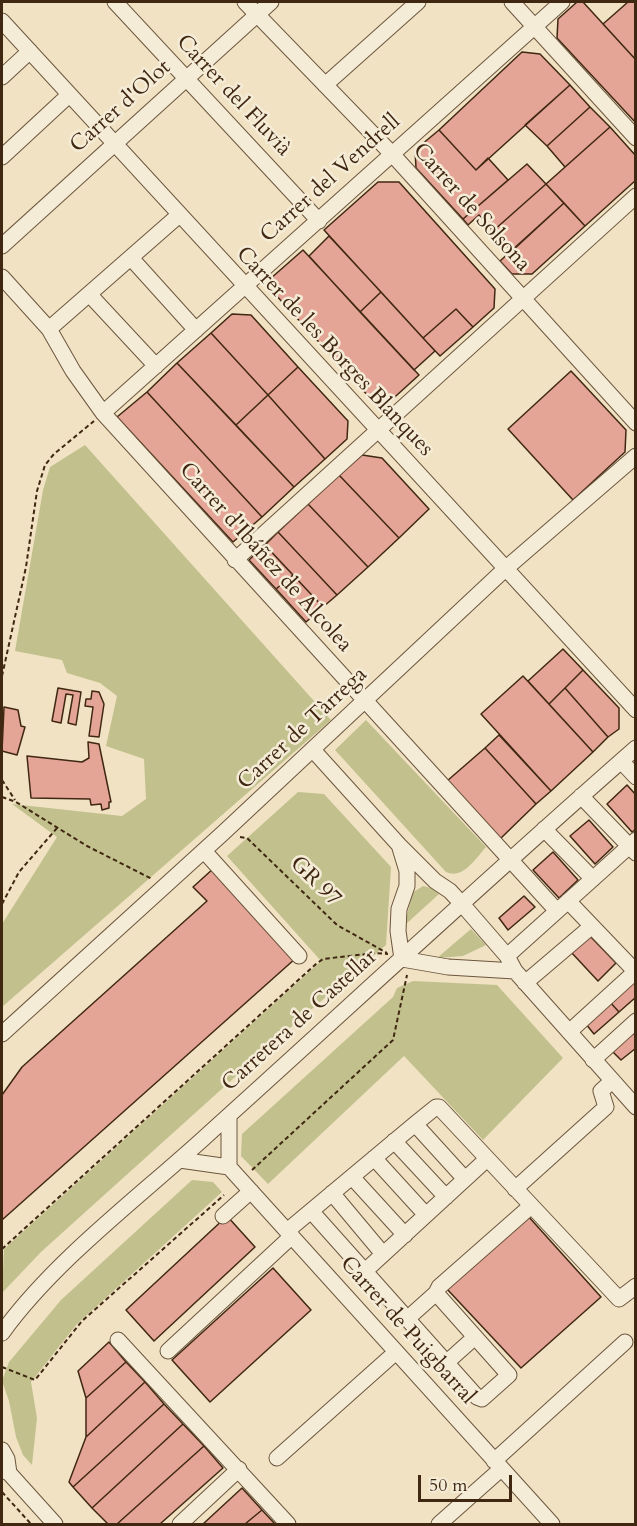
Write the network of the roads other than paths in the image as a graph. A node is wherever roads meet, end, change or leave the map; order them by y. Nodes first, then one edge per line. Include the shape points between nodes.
1 (115, 2) edge
2 (245, 2) edge
3 (272, 2) edge
4 (418, 2) edge
5 (512, 2) edge
6 (562, 2) edge
7 (257, 15) junction
8 (2, 21) edge
9 (535, 26) junction
10 (30, 51) junction
11 (2, 77) edge
12 (186, 78) junction
13 (325, 85) junction
14 (69, 95) junction
15 (636, 138) edge
16 (112, 144) junction
17 (393, 155) junction
18 (2, 157) edge
19 (636, 196) edge
20 (178, 216) junction
21 (319, 221) junction
22 (2, 246) edge
23 (131, 258) junction
24 (2, 277) edge
25 (244, 287) junction
26 (89, 294) junction
27 (521, 299) junction
28 (49, 329) junction
29 (196, 330) junction
30 (156, 366) junction
31 (103, 413) junction
32 (636, 423) edge
33 (375, 430) junction
34 (636, 456) edge
35 (235, 560) junction
36 (504, 570) junction
37 (365, 702) junction
38 (636, 710) edge
39 (636, 748) edge
40 (313, 750) junction
41 (621, 761) junction
42 (636, 777) edge
43 (581, 796) junction
44 (544, 828) junction
45 (399, 845) junction
46 (633, 846) edge
47 (204, 851) junction
48 (508, 859) junction
49 (592, 879) junction
50 (435, 882) junction
51 (407, 886) junction
52 (462, 904) junction
53 (562, 906) junction
54 (592, 926) junction
55 (490, 939) junction
56 (299, 956) dead end
57 (507, 956) junction
58 (396, 959) junction
59 (466, 966) junction
60 (515, 971) junction
61 (635, 972) edge
62 (525, 983) junction
63 (636, 1021) edge
64 (569, 1032) junction
65 (2, 1034) edge
66 (593, 1060) junction
67 (612, 1081) junction
68 (636, 1107) edge
69 (229, 1116) junction
70 (415, 1124) junction
71 (394, 1141) junction
72 (374, 1158) junction
73 (487, 1159) junction
74 (180, 1160) junction
75 (229, 1167) junction
76 (352, 1177) junction
77 (465, 1179) junction
78 (515, 1189) junction
79 (251, 1191) junction
80 (332, 1193) junction
81 (446, 1197) junction
82 (531, 1206) junction
83 (311, 1211) junction
84 (426, 1215) junction
85 (223, 1216) dead end
86 (289, 1234) junction
87 (405, 1235) junction
88 (383, 1254) junction
89 (365, 1271) junction
90 (636, 1286) edge
91 (436, 1293) junction
92 (407, 1319) junction
93 (2, 1333) edge
94 (475, 1337) junction
95 (118, 1340) dead end
96 (625, 1342) dead end
97 (168, 1351) dead end
98 (396, 1352) junction
99 (446, 1363) junction
100 (2, 1450) edge
101 (277, 1458) dead end
102 (498, 1465) junction
103 (239, 1469) junction
104 (5, 1472) edge
105 (55, 1524) edge
106 (180, 1524) edge
107 (288, 1524) edge
108 (439, 1524) edge
109 (552, 1524) edge

1 - 12 street, Carrer del Fluvià
2 - 7 street, Carrer de Solsona
3 - 7 street, Carrer d'Olot
4 - 13 street
5 - 9 street
6 - 9 street, Carrer del Vendrell
7 - 12 street, Carrer d'Olot
7 - 13 street, Carrer de Solsona
8 - 10 street, Carrer de les Borges Blanques
9 - 15 street
9 - 17 street, Carrer del Vendrell
10 - 11 street
10 - 14 street, Carrer de les Borges Blanques
12 - 16 street, Carrer d'Olot
12 - 21 street, Carrer del Fluvià
13 - 17 street, Carrer de Solsona
14 - 16 street, Carrer de les Borges Blanques
14 - 18 street
16 - 20 street, Carrer de les Borges Blanques
16 - 22 street, Carrer d'Olot
17 - 21 street, Carrer del Vendrell
17 - 27 street, Carrer de Solsona
19 - 27 street
20 - 23 street
20 - 25 street, Carrer de les Borges Blanques
21 - 25 street, Carrer del Vendrell
23 - 26 street
23 - 29 street
24 - 28 street, Carrer d'Ibáñez de Alcolea
25 - 29 street, Carrer del Vendrell
25 - 33 street, Carrer de les Borges Blanques
26 - 28 street
26 - 30 street
27 - 32 street, Carrer de Solsona
27 - 33 street
28 - 31 street, Carrer d'Ibáñez de Alcolea
29 - 30 street, Carrer del Vendrell
30 - 31 street, Carrer del Vendrell
31 - 35 street, Carrer d'Ibáñez de Alcolea
33 - 35 street
33 - 36 street, Carrer de les Borges Blanques
34 - 36 street, Carrer de Tàrrega
35 - 37 street, Carrer d'Ibáñez de Alcolea
36 - 37 street, Carrer de Tàrrega
36 - 38 street, Carrer de les Borges Blanques
37 - 40 street, Carrer de Tàrrega
37 - 48 street, Carrer d'Ibáñez de Alcolea
39 - 41 street, Carretera de Castellar
40 - 45 street
40 - 47 street, Carrer de Tàrrega
41 - 42 street
41 - 43 street, Carretera de Castellar
43 - 44 street, Carretera de Castellar
43 - 46 street
44 - 48 street, Carretera de Castellar
44 - 49 street
45 - 50 street
45 - 51 street
46 - 49 street
47 - 56 street
47 - 65 street, Carrer de Tàrrega
48 - 52 street, Carretera de Castellar
48 - 53 street, Carrer d'Ibáñez de Alcolea
49 - 53 street
50 - 51 street via 418,879
50 - 52 street
51 - 58 street via 399,909
52 - 55 street
52 - 58 street, Carretera de Castellar
53 - 54 street, Carrer d'Ibáñez de Alcolea
53 - 57 street
54 - 61 street, Carrer d'Ibáñez de Alcolea
54 - 62 street
55 - 57 street
55 - 59 street via 489,950
57 - 60 street
58 - 59 street
58 - 69 street, Carretera de Castellar
59 - 60 street
60 - 62 street
61 - 64 street
62 - 64 street
63 - 66 street
64 - 66 street
66 - 67 street
67 - 68 street
67 - 78 street via 601,1091 606,1107
69 - 74 street, Carretera de Castellar
69 - 75 street
70 - 71 street
70 - 73 street via 439,1107
70 - 77 street
71 - 72 street
71 - 81 street
72 - 76 street
72 - 84 street
73 - 77 street
73 - 78 street
74 - 75 street
74 - 93 street, Carretera de Castellar via 49,1279
75 - 79 street, Carrer de Puigbarral
76 - 80 street
76 - 87 street
77 - 81 street
78 - 82 street
79 - 85 street
79 - 86 street, Carrer de Puigbarral
80 - 83 street
80 - 88 street
81 - 84 street
82 - 90 street via 619,1299
82 - 91 street
83 - 86 street
83 - 89 street
84 - 87 street
86 - 97 street
86 - 98 street, Carrer de Puigbarral
87 - 88 street
88 - 89 street
89 - 92 street
91 - 92 street
91 - 94 street
92 - 99 street
94 - 99 street
94 - 99 street via 509,1375 482,1399
95 - 103 street
96 - 102 street
98 - 101 street
98 - 102 street, Carrer de Puigbarral
100 - 104 street via 7,1459
102 - 108 street
102 - 109 street, Carrer de Puigbarral
103 - 106 street
103 - 107 street
104 - 105 street

